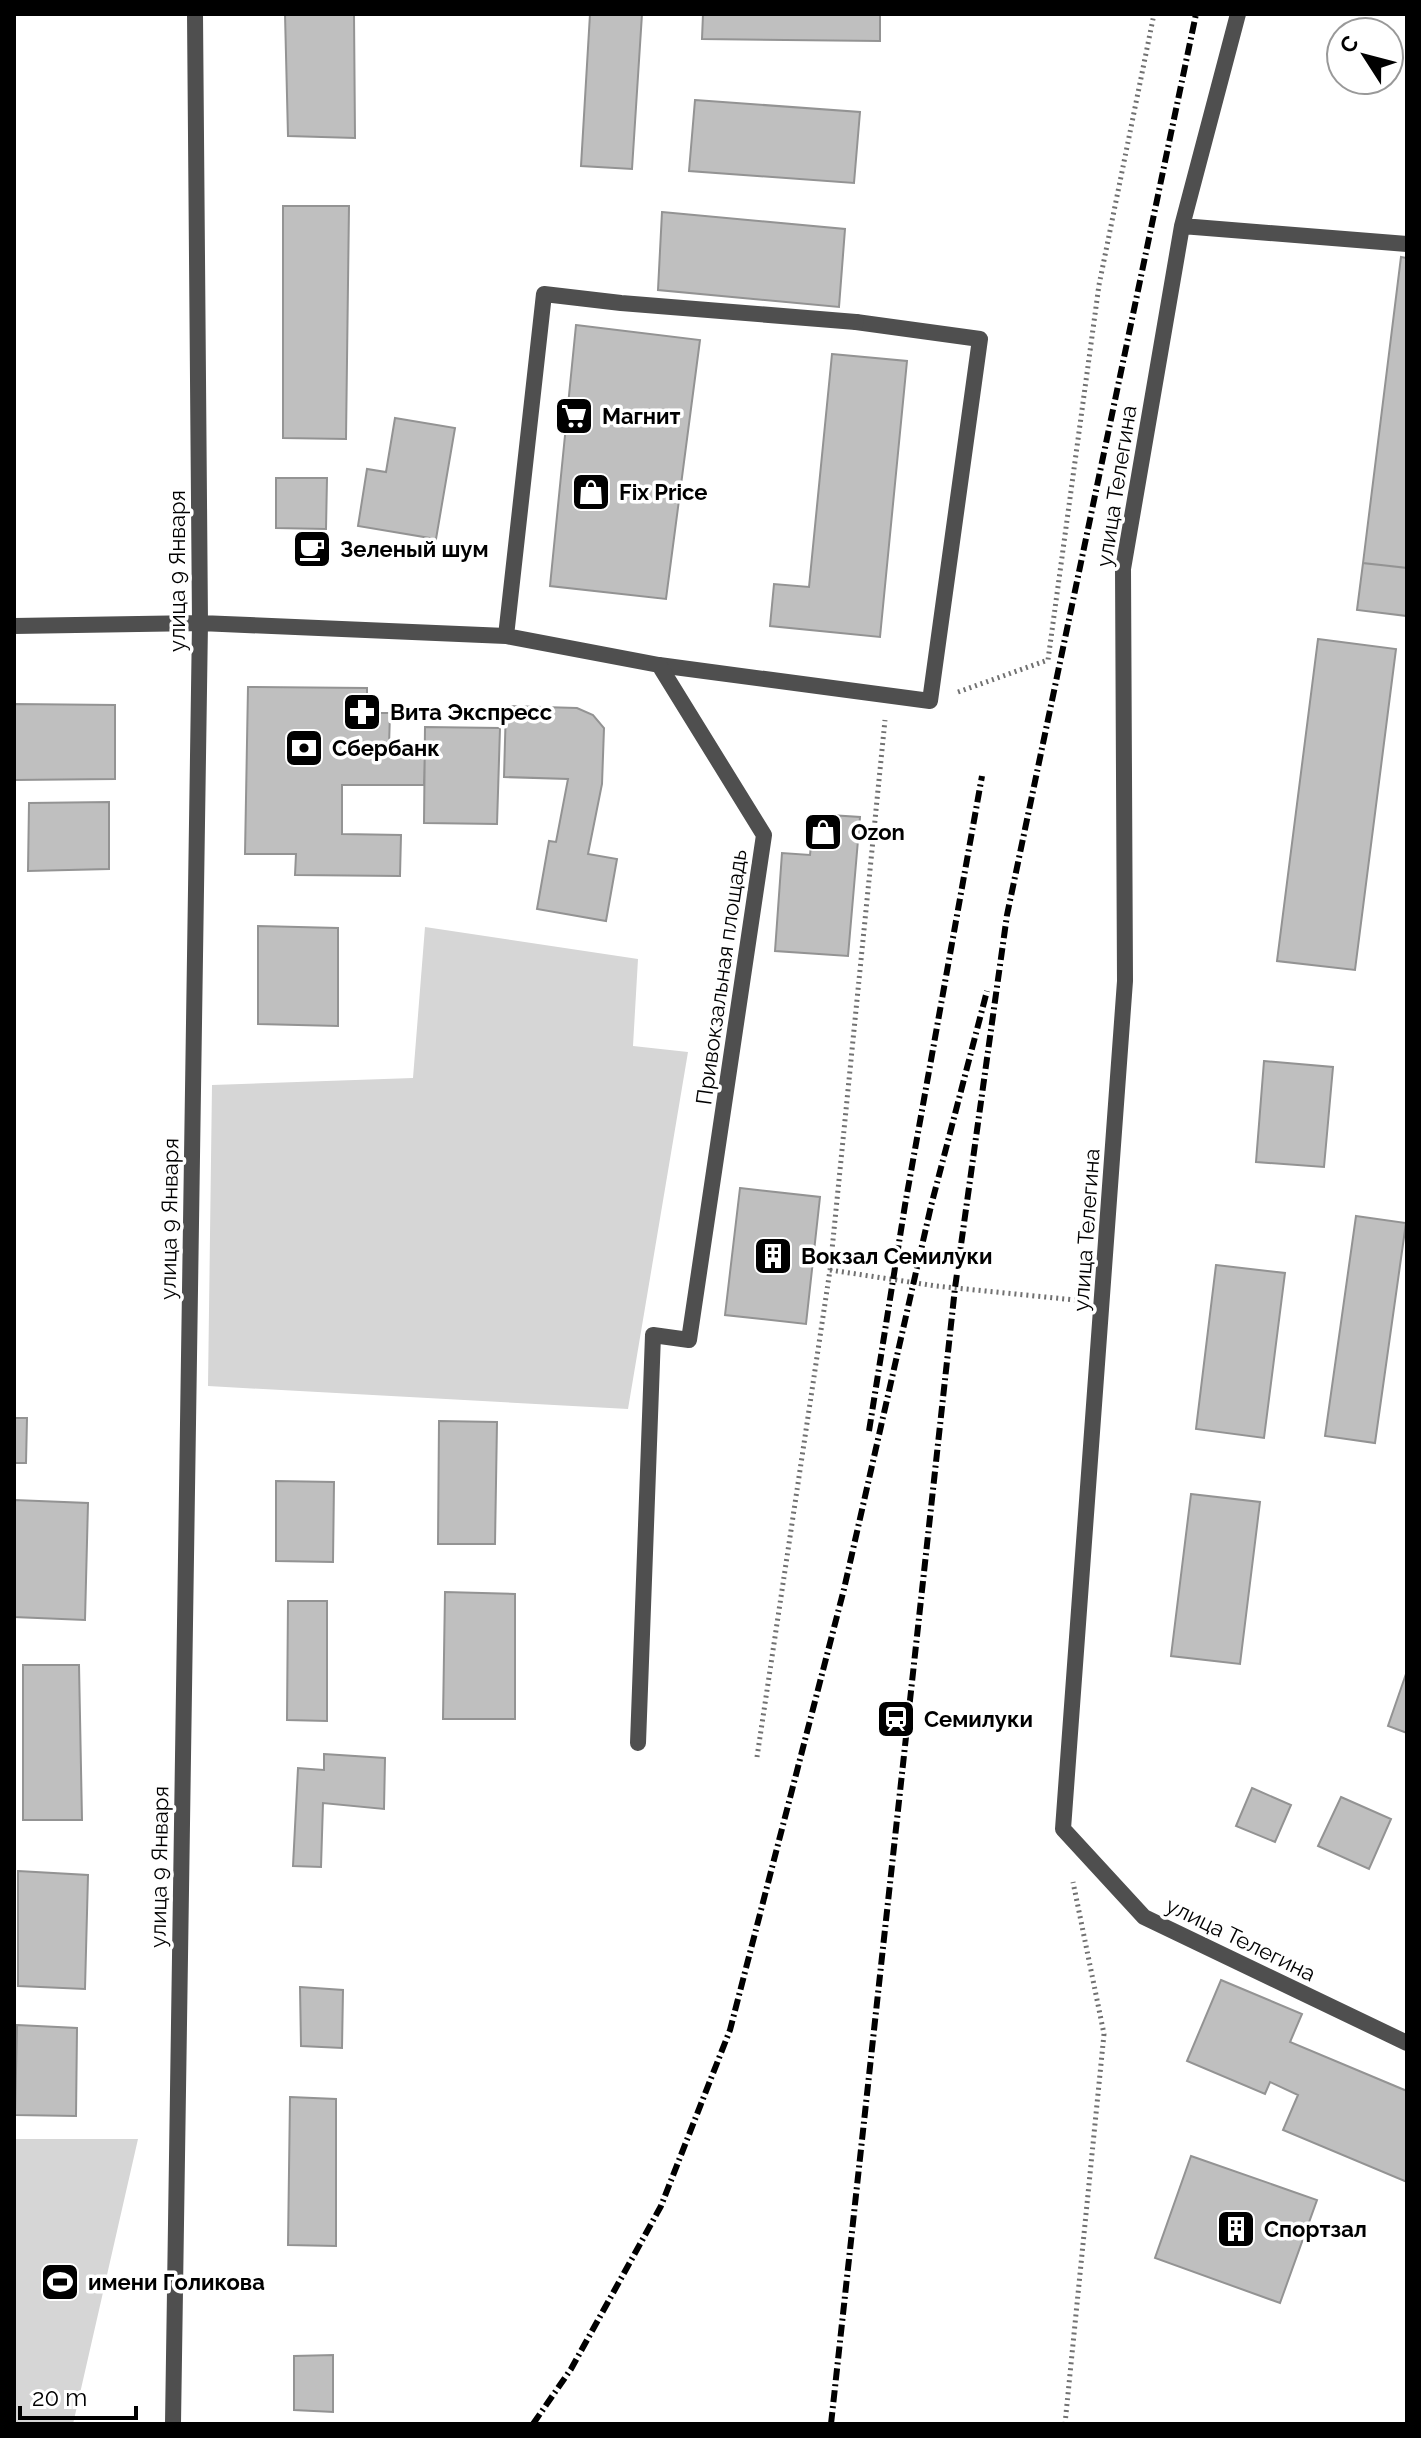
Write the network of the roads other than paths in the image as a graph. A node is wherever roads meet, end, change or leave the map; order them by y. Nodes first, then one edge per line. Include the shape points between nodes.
1 (195, 14) edge
2 (1238, 14) edge
3 (1182, 226) junction
4 (1407, 244) edge
5 (200, 623) junction
6 (14, 626) edge
7 (506, 636) junction
8 (659, 665) junction
9 (638, 1743) dead end
10 (1407, 2043) edge
11 (173, 2424) edge

1 - 5 street, улица 9 Января
2 - 3 street, улица Телегина
3 - 4 street
3 - 10 street, улица Телегина via 1123,569 1125,981 1063,1829 1144,1917
5 - 6 street
5 - 7 street
5 - 11 street, улица 9 Января
7 - 8 street
7 - 8 street via 544,294 856,322 980,339 930,701
8 - 9 street, Привокзальная площадь via 764,835 689,1340 653,1335

